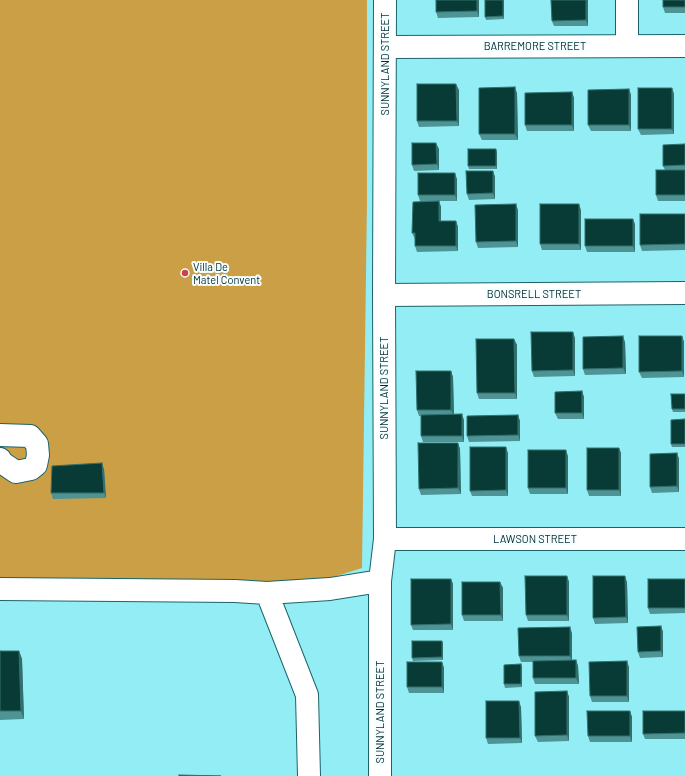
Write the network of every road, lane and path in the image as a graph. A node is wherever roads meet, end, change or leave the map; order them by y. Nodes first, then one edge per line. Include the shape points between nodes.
1 (385, 0) edge
2 (627, 0) edge
3 (627, 46) junction
4 (685, 46) edge
5 (385, 47) junction
6 (685, 293) edge
7 (384, 295) junction
8 (0, 435) edge
9 (0, 459) edge
10 (385, 539) junction
11 (685, 539) edge
12 (380, 581) junction
13 (0, 589) edge
14 (267, 593) junction
15 (309, 776) edge
16 (380, 776) edge

1 - 5 street, SUNNYLAND STREET
2 - 3 street
3 - 4 street, BARREMORE STREET
3 - 5 street, BARREMORE STREET
5 - 7 street, SUNNYLAND STREET
6 - 7 street, BONSRELL STREET
7 - 10 street, SUNNYLAND STREET
8 - 9 street via 30,436 37,444 38,455 36,465 31,469 16,472
10 - 11 street, LAWSON STREET
10 - 12 street, SUNNYLAND STREET
12 - 14 street via 330,589
12 - 16 street, SUNNYLAND STREET
13 - 14 street
14 - 15 street via 307,695

